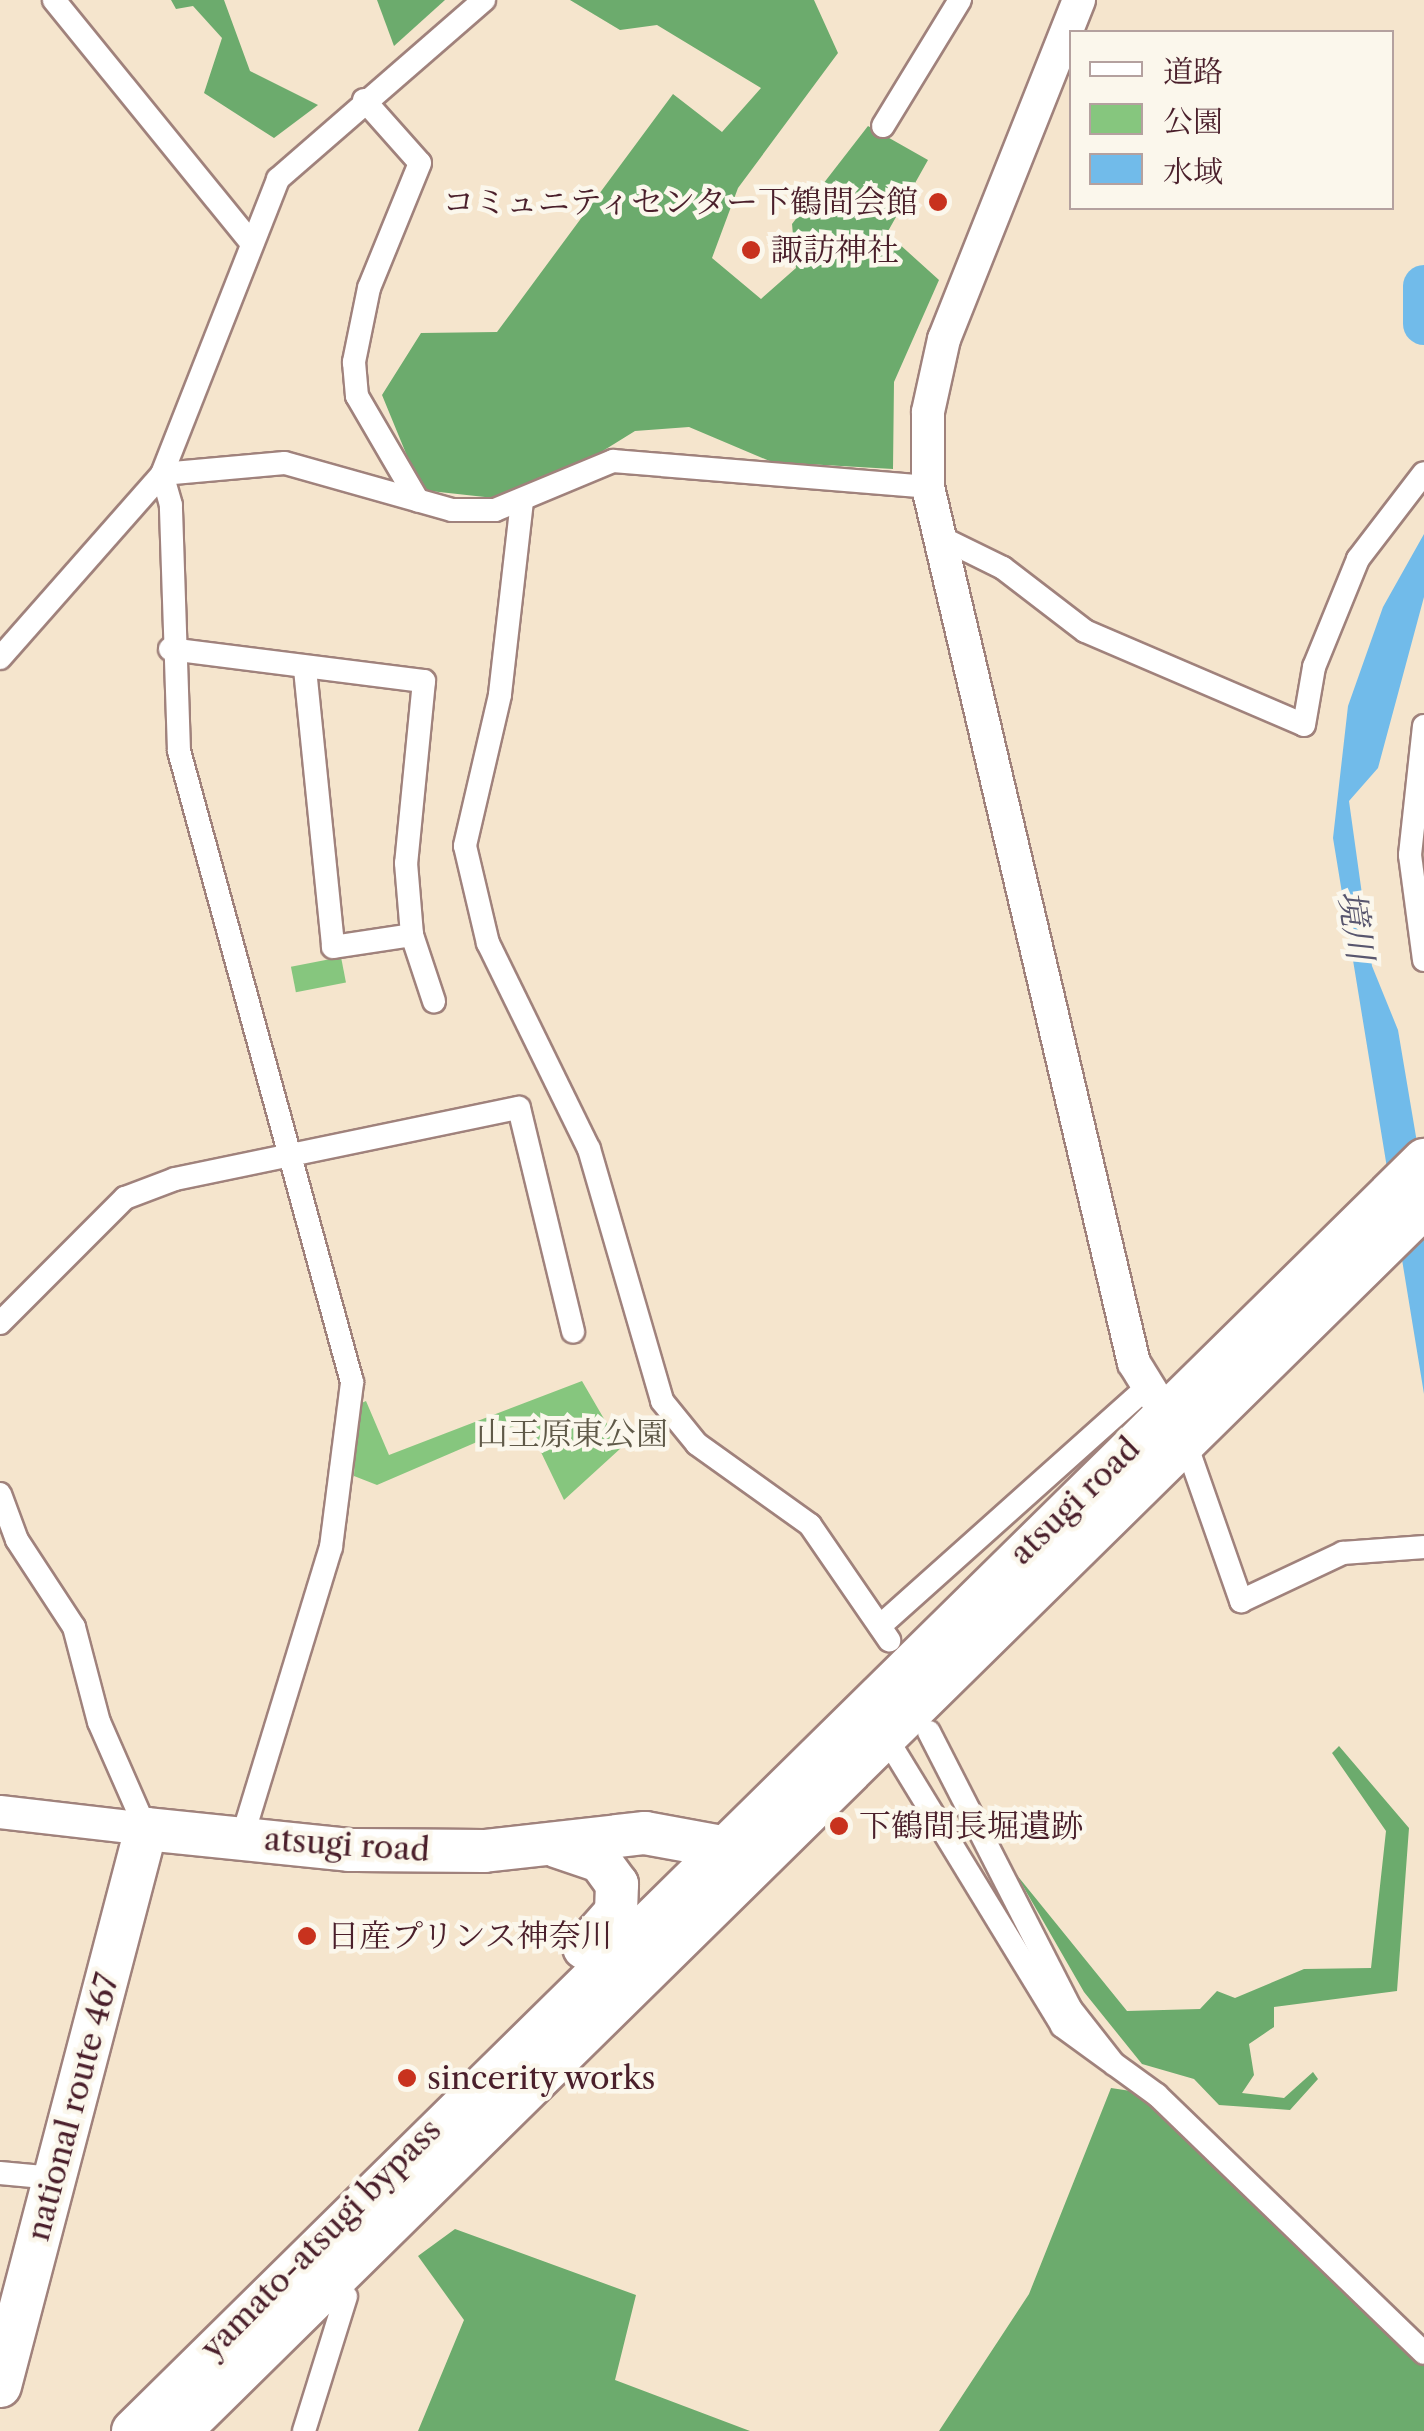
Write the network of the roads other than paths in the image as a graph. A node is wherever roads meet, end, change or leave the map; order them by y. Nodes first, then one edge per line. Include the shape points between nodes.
1 (54, 0) edge
2 (484, 0) edge
3 (960, 0) edge
4 (1079, 0) edge
5 (364, 100) junction
6 (883, 126) dead end
7 (248, 239) junction
8 (1424, 473) edge
9 (162, 474) junction
10 (928, 487) junction
11 (418, 501) junction
12 (522, 501) junction
13 (940, 537) junction
14 (170, 649) junction
15 (0, 658) edge
16 (305, 669) junction
17 (1424, 726) edge
18 (412, 936) junction
19 (1424, 960) edge
20 (434, 1001) dead end
21 (290, 1157) junction
22 (1424, 1160) edge
23 (1424, 1206) edge
24 (1364, 1242) junction
25 (0, 1323) edge
26 (574, 1332) dead end
27 (1164, 1414) junction
28 (0, 1494) edge
29 (1424, 1546) edge
30 (929, 1732) dead end
31 (884, 1734) junction
32 (0, 1812) edge
33 (146, 1828) junction
34 (242, 1838) junction
35 (550, 1844) junction
36 (742, 1850) junction
37 (688, 1926) junction
38 (590, 1958) junction
39 (1116, 2067) junction
40 (0, 2174) edge
41 (54, 2178) junction
42 (346, 2296) junction
43 (1424, 2354) edge
44 (0, 2386) edge
45 (98, 2431) edge
46 (133, 2431) edge
47 (180, 2431) edge
48 (214, 2431) edge
49 (304, 2431) edge

1 - 7 street
2 - 5 street
3 - 6 street
4 - 10 street via 944,339 928,412
5 - 7 street via 278,180
5 - 11 street via 420,163 369,288 354,362 357,396
7 - 9 street
8 - 13 street via 1358,559 1314,667 1304,725 1085,632 1002,568
9 - 11 street via 285,463
9 - 14 street via 171,505
9 - 15 street
10 - 12 street via 613,462
10 - 13 street
11 - 12 street via 495,510
12 - 27 street via 500,695 464,846 488,943 589,1150 662,1401 697,1444 810,1525 884,1633
13 - 27 street
14 - 16 street
14 - 21 street via 179,752
16 - 18 street via 333,947
16 - 18 street via 424,681 406,863
17 - 19 street via 1410,855
18 - 20 street
21 - 25 street via 125,1198
21 - 26 street via 518,1108
21 - 34 street via 352,1382 331,1547
22 - 24 highway, atsugi road
23 - 24 highway, atsugi road
24 - 27 highway, atsugi road
27 - 29 street via 1242,1601 1344,1553
27 - 31 highway, atsugi road
27 - 36 highway, atsugi road
28 - 33 street via 17,1540 74,1627 99,1722
30 - 39 street via 1070,2008
31 - 36 highway, atsugi road
31 - 39 street via 1062,2026
32 - 33 street
33 - 34 highway, atsugi road
33 - 41 highway, national route 467
34 - 35 highway, atsugi road via 426,1852
35 - 36 highway, atsugi road via 645,1833
35 - 38 highway via 585,1852 611,1872 620,1900
36 - 37 highway, yamato-atsugi bypass
36 - 38 highway, yamato-atsugi bypass
37 - 42 highway via 580,2068
37 - 47 highway, yamato-atsugi bypass
38 - 45 highway
38 - 46 highway, yamato-atsugi bypass
39 - 43 street
40 - 41 street
41 - 44 highway, national route 467
42 - 48 highway
42 - 49 street

